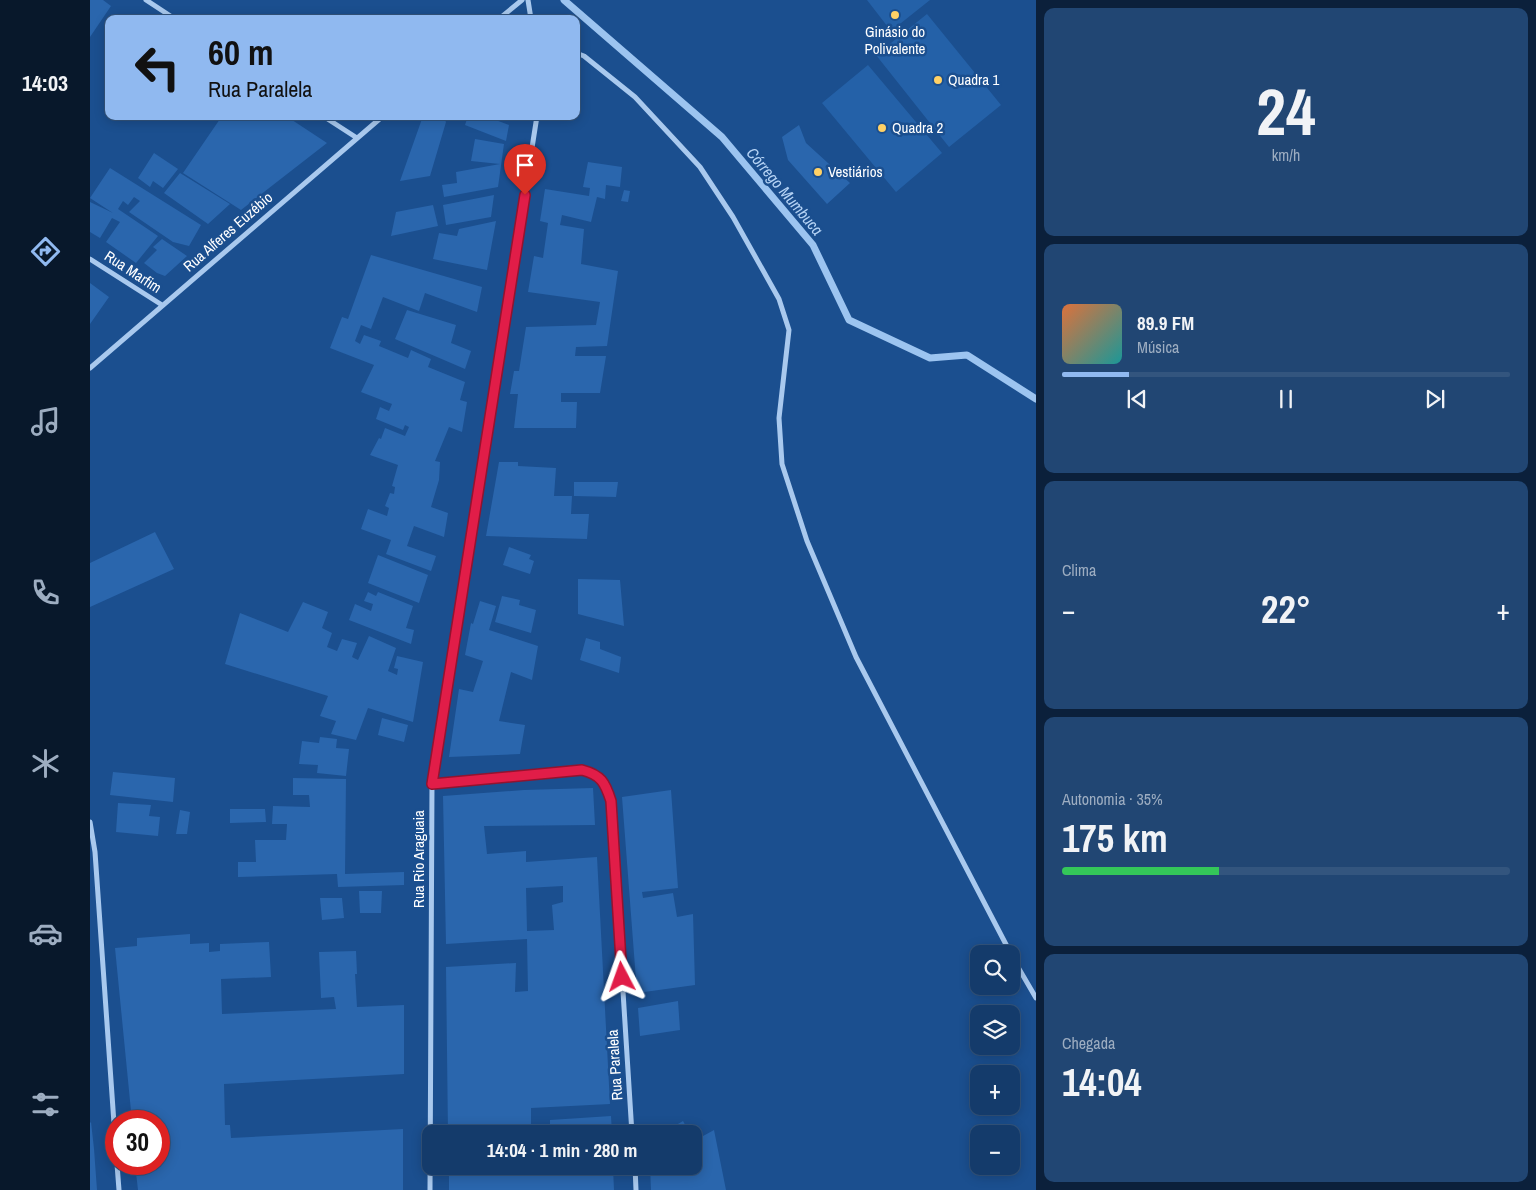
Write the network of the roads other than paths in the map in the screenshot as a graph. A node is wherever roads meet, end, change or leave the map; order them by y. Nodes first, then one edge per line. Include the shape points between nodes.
1 (146, 0) edge
2 (522, 0) edge
3 (528, 0) edge
4 (169, 15) edge
5 (505, 15) edge
6 (531, 15) edge
7 (580, 54) edge
8 (329, 120) edge
9 (378, 120) edge
10 (536, 120) edge
11 (357, 138) junction
12 (90, 259) edge
13 (162, 305) junction
14 (90, 368) edge
15 (432, 784) junction
16 (90, 822) edge
17 (1006, 945) edge
18 (1020, 970) edge
19 (1036, 998) edge
20 (113, 1110) edge
21 (631, 1125) edge
22 (118, 1175) edge
23 (635, 1175) edge
24 (119, 1190) edge
25 (430, 1190) edge
26 (636, 1190) edge

1 - 4 street
2 - 5 street
3 - 6 street
7 - 17 street via 636,97 700,167 733,217 779,299 789,330 779,418 782,464 807,542 856,657
8 - 11 street
9 - 11 street, Rua Alferes Euzébio
10 - 15 street, Rua Rio Araguaia
11 - 13 street, Rua Alferes Euzébio
12 - 13 street, Rua Marfim
13 - 14 street, Rua Alferes Euzébio
15 - 21 street, Rua Paralela via 582,770 596,774 606,787 611,811
15 - 25 street, Rua Rio Araguaia
16 - 20 street via 95,852
18 - 19 street
22 - 24 street
23 - 26 street

